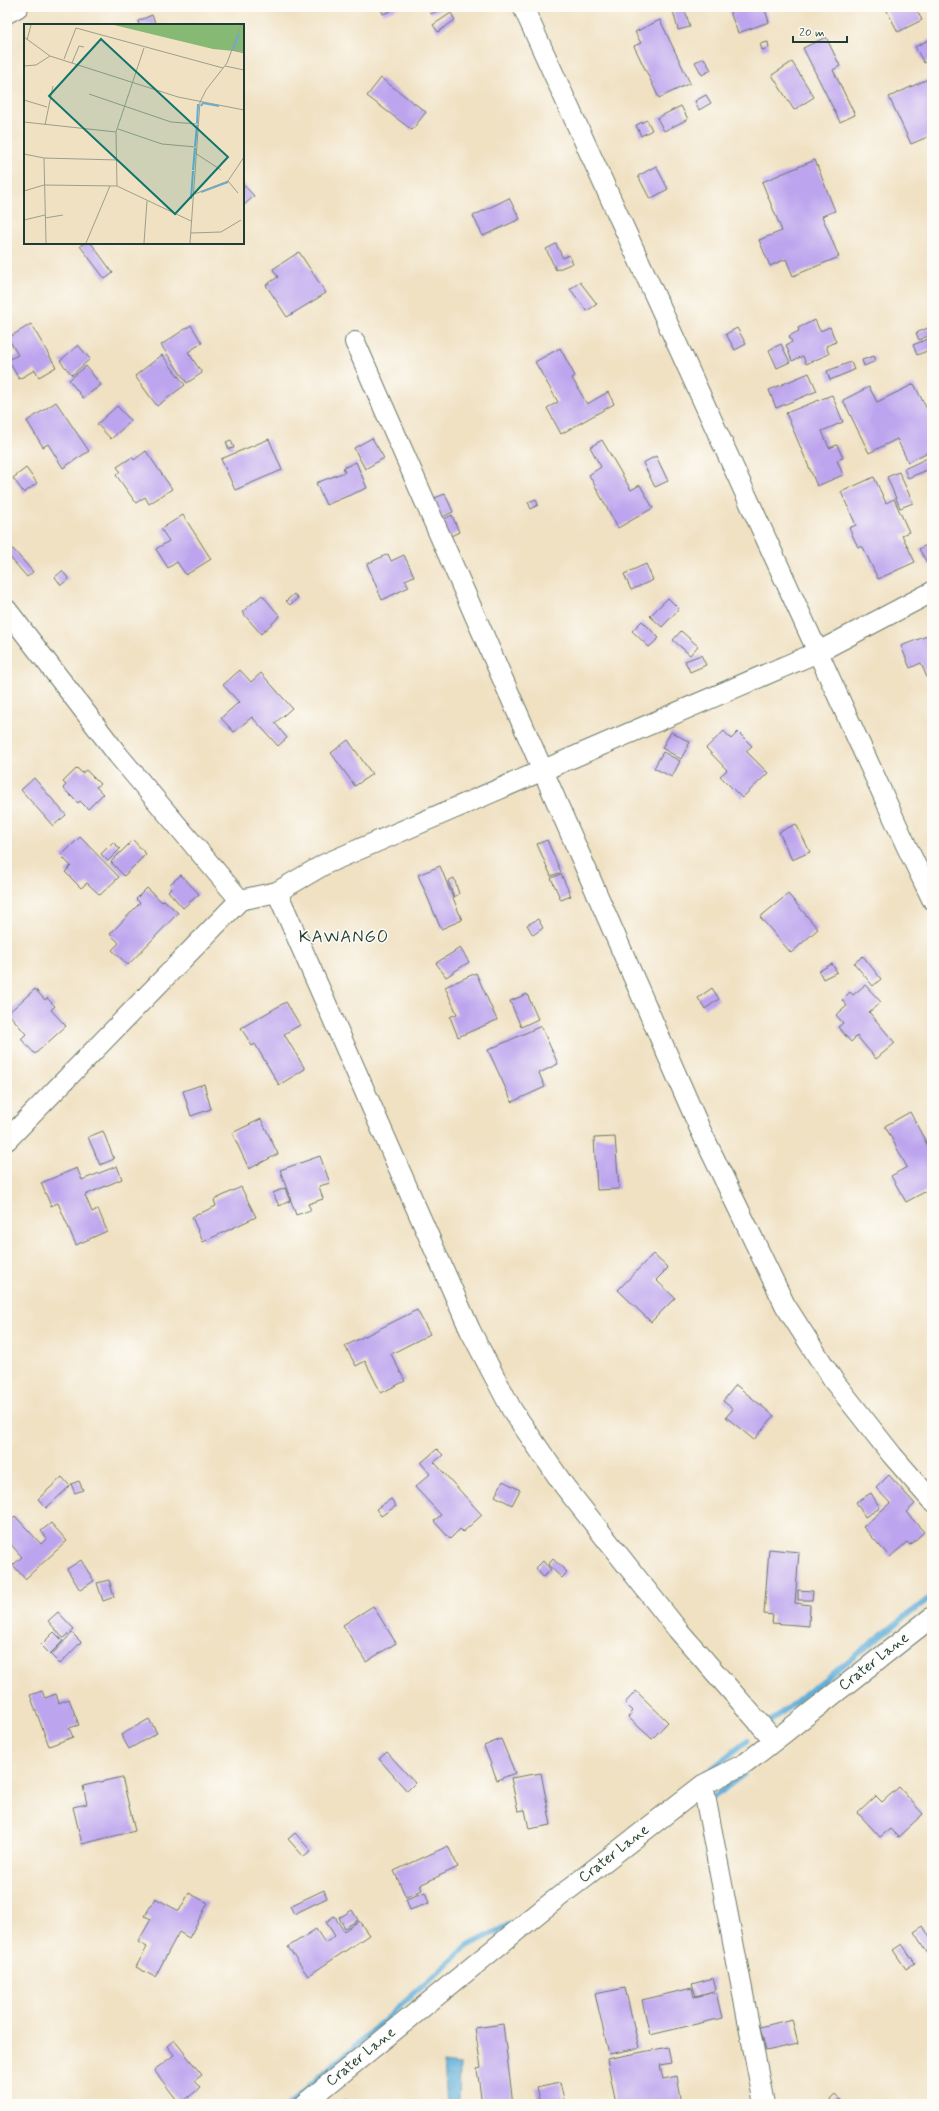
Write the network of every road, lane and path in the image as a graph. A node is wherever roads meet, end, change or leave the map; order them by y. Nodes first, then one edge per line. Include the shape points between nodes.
1 (18, 7) edge
2 (523, 7) edge
3 (7, 13) edge
4 (355, 342) dead end
5 (932, 592) edge
6 (7, 610) edge
7 (818, 652) junction
8 (543, 770) junction
9 (277, 892) junction
10 (932, 899) edge
11 (240, 900) junction
12 (7, 1140) edge
13 (932, 1501) edge
14 (932, 1617) edge
15 (774, 1740) junction
16 (703, 1785) junction
17 (304, 2104) edge
18 (764, 2104) edge

1 - 3 street
2 - 7 street
4 - 8 street
5 - 7 street
6 - 11 street via 118,755
7 - 8 street
7 - 10 street
8 - 9 street via 325,864
8 - 13 street via 700,1129 785,1305 833,1380
9 - 11 street
9 - 15 street via 470,1330 512,1410 565,1487 678,1630
11 - 12 street
14 - 15 street, Crater Lane
15 - 16 street, Crater Lane via 746,1763
16 - 17 street, Crater Lane via 542,1910
16 - 18 street

